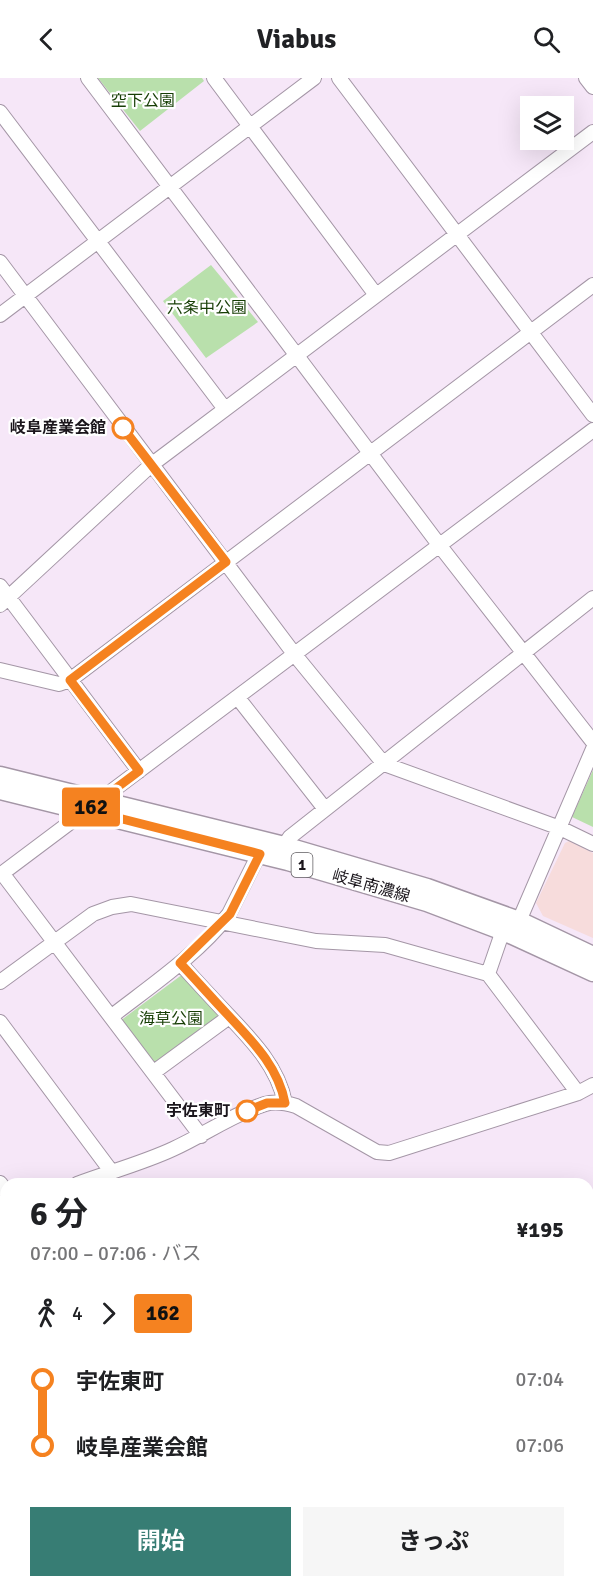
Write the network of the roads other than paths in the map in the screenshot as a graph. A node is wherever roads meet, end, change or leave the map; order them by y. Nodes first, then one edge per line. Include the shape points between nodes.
1 (88, 78) edge
2 (214, 78) edge
3 (314, 78) edge
4 (339, 78) edge
5 (586, 78) edge
6 (593, 87) edge
7 (0, 112) edge
8 (250, 126) junction
9 (593, 132) edge
10 (169, 187) junction
11 (456, 235) junction
12 (97, 241) junction
13 (0, 262) edge
14 (593, 285) edge
15 (25, 295) junction
16 (376, 295) junction
17 (0, 315) edge
18 (530, 333) junction
19 (297, 356) junction
20 (225, 409) junction
21 (593, 415) edge
22 (593, 430) edge
23 (371, 453) junction
24 (151, 465) junction
25 (440, 546) junction
26 (226, 562) junction
27 (3, 596) edge
28 (593, 598) edge
29 (524, 652) junction
30 (295, 655) junction
31 (0, 670) edge
32 (70, 680) junction
33 (237, 698) junction
34 (593, 742) edge
35 (593, 749) edge
36 (384, 764) junction
37 (139, 771) junction
38 (0, 776) edge
39 (0, 790) edge
40 (94, 805) junction
41 (325, 809) junction
42 (560, 828) junction
43 (593, 844) edge
44 (284, 846) junction
45 (260, 854) junction
46 (1, 874) edge
47 (223, 922) junction
48 (513, 926) junction
49 (54, 942) junction
50 (593, 956) edge
51 (180, 963) junction
52 (593, 972) edge
53 (488, 974) junction
54 (0, 982) edge
55 (112, 1016) junction
56 (229, 1017) junction
57 (0, 1022) edge
58 (154, 1072) junction
59 (593, 1085) edge
60 (578, 1093) junction
61 (285, 1103) junction
62 (201, 1136) junction
63 (111, 1171) junction
64 (93, 1178) edge

1 - 10 street
2 - 8 street
3 - 8 street
4 - 11 street
5 - 6 street
7 - 12 street
8 - 10 street
8 - 16 street
9 - 11 street
10 - 12 street
10 - 19 street
11 - 16 street
11 - 18 street
12 - 15 street
12 - 20 street
13 - 15 street
14 - 18 street
15 - 17 street
15 - 24 street
16 - 19 street
18 - 21 street
18 - 23 street
19 - 20 street
19 - 23 street
20 - 24 street
22 - 25 street
23 - 25 street
23 - 26 street
24 - 26 street
24 - 27 street
25 - 29 street
25 - 30 street
26 - 30 street
26 - 32 street
27 - 32 street
28 - 29 street
29 - 34 street
29 - 36 street
30 - 33 street
30 - 36 street
31 - 32 street via 58,684
32 - 37 street
33 - 37 street
33 - 41 street
35 - 42 street
36 - 41 street
36 - 42 street
37 - 40 street
38 - 40 main road, 岐阜南濃線 / 1
39 - 40 main road, 岐阜南濃線 / 1
40 - 44 main road, 岐阜南濃線 / 1
40 - 45 main road, 岐阜南濃線 / 1
40 - 46 street
41 - 44 street
42 - 43 street
42 - 48 street
44 - 48 main road, 岐阜南濃線 / 1 via 427,888
45 - 47 street
45 - 48 main road, 岐阜南濃線 / 1
46 - 49 street
47 - 49 street via 131,904 93,914
47 - 51 street
47 - 53 street via 316,941 385,945
48 - 50 main road, 岐阜南濃線 / 1
48 - 52 main road, 岐阜南濃線 / 1
48 - 53 street via 500,939
49 - 54 street
49 - 55 street
51 - 55 street
51 - 56 street
53 - 60 street
55 - 58 street
56 - 58 street
56 - 61 street via 266,1058 283,1090
57 - 63 street
58 - 62 street
59 - 60 street
60 - 61 street via 389,1153 377,1152
61 - 62 street via 267,1103
62 - 63 street via 161,1155
63 - 64 street

